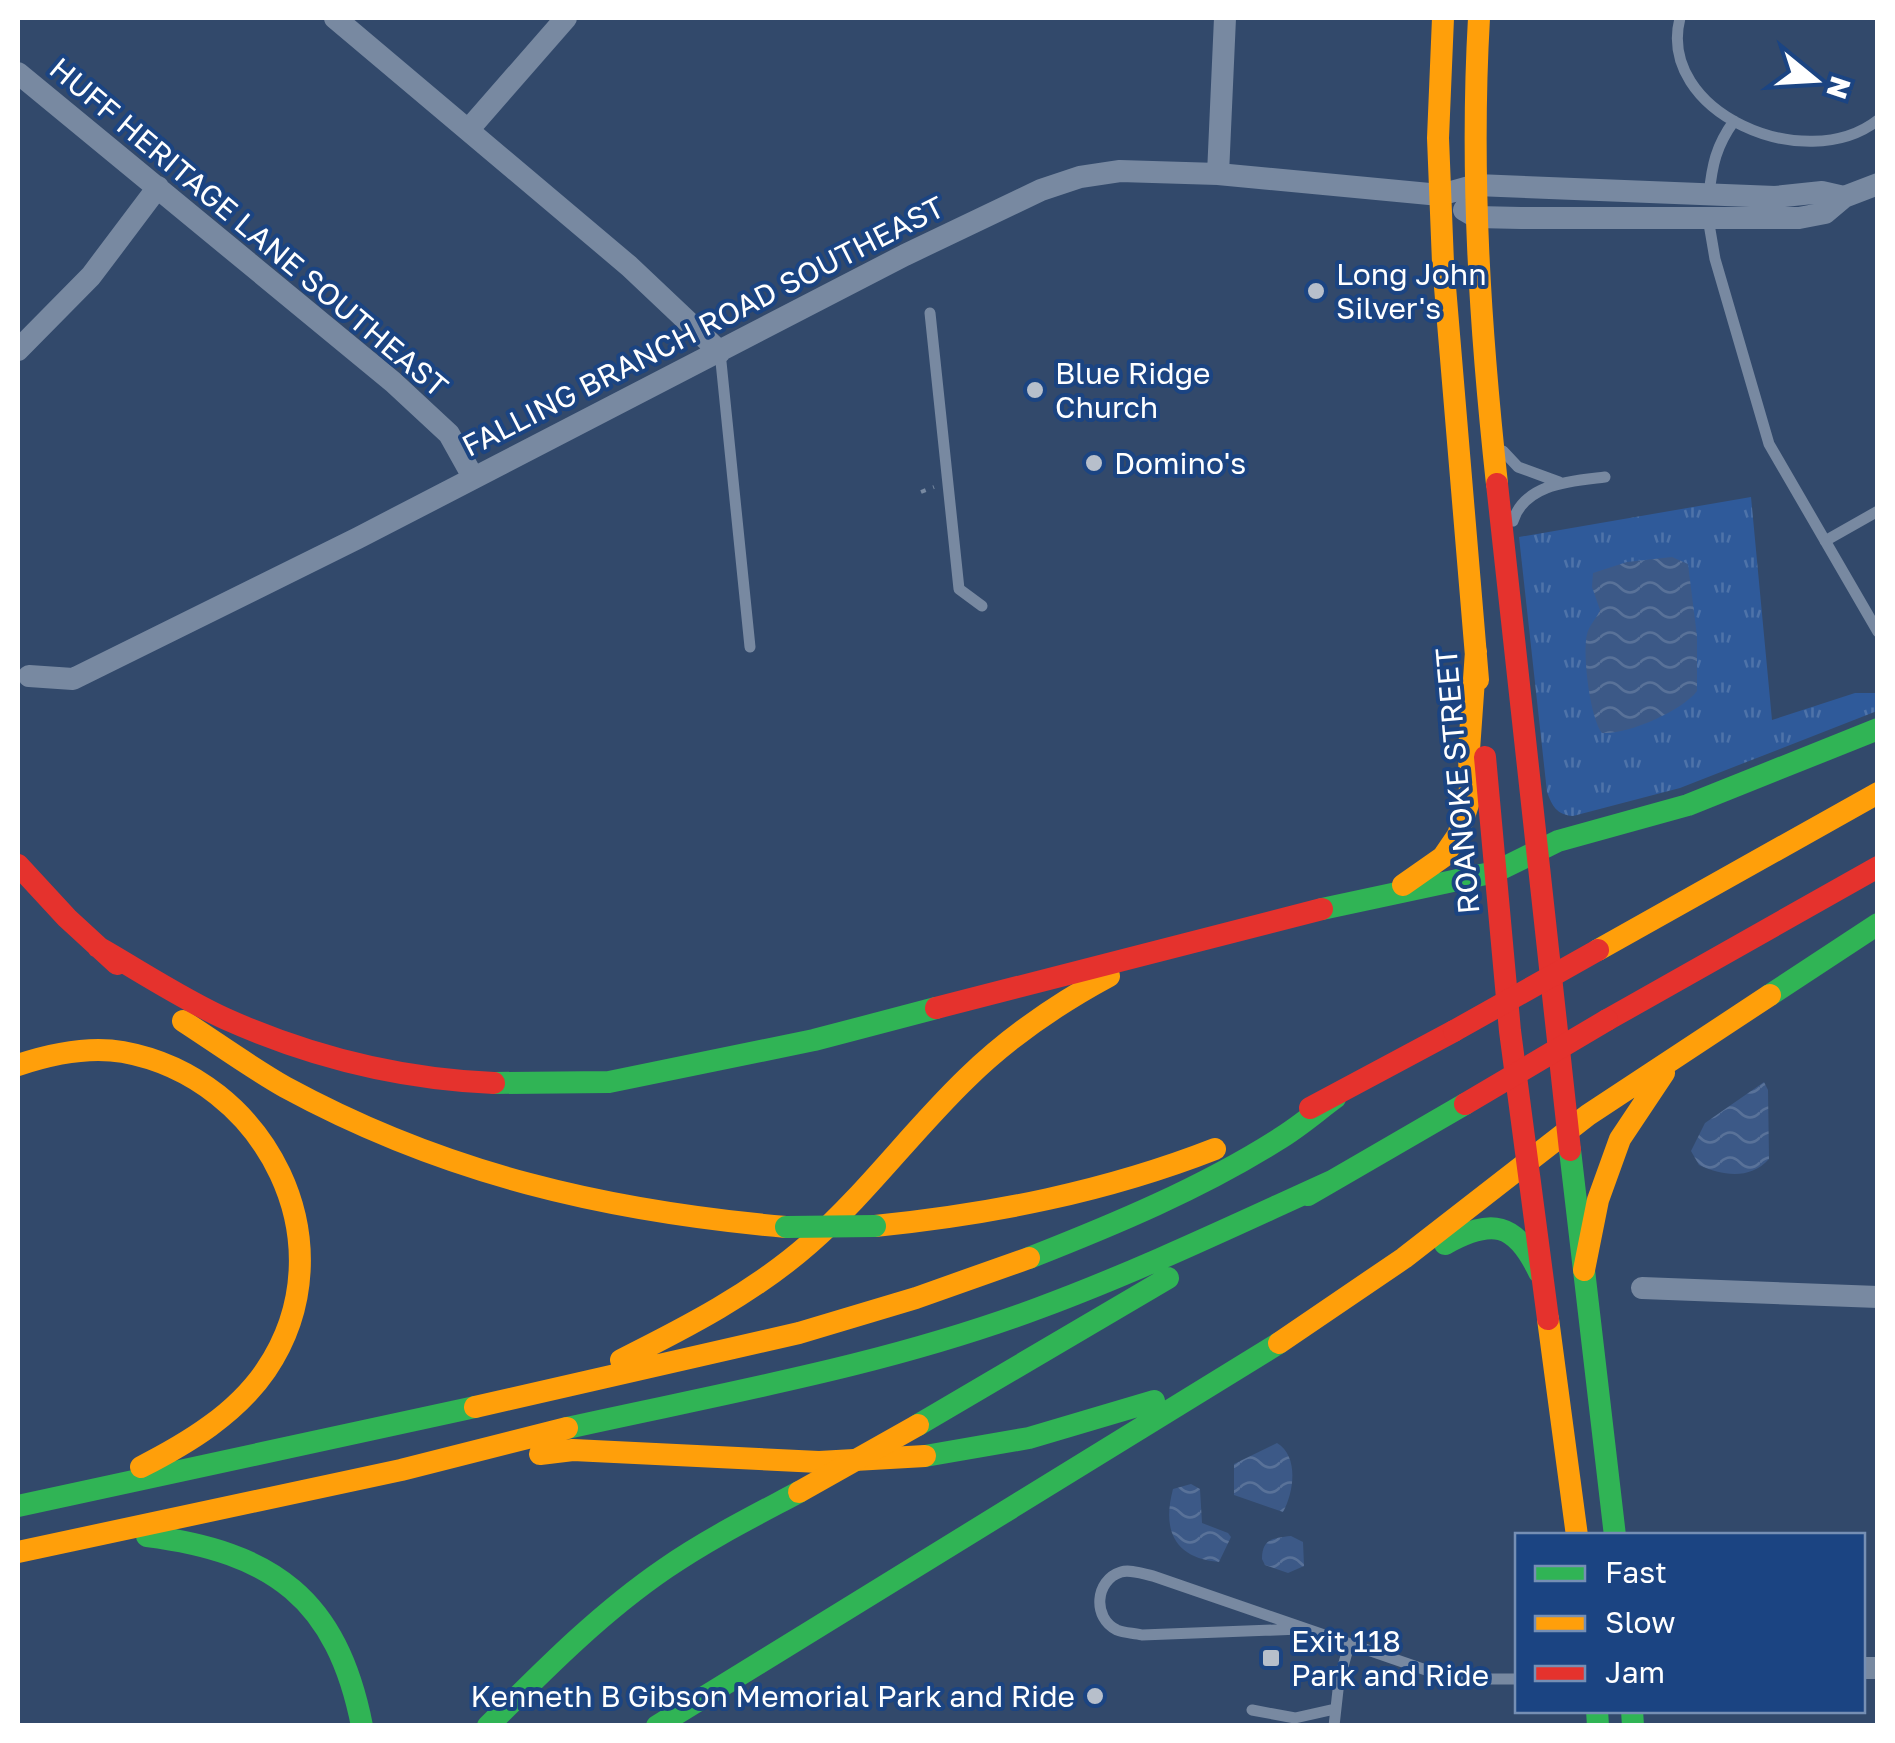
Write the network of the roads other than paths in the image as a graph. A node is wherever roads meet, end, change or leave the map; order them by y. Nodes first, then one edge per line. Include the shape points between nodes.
1 (335, 18) edge
2 (566, 18) edge
3 (1225, 18) edge
4 (1444, 18) edge
5 (1479, 18) edge
6 (1680, 18) edge
7 (18, 73) edge
8 (1878, 120) edge
9 (1734, 121) junction
10 (469, 129) junction
11 (1218, 174) junction
12 (1476, 184) junction
13 (1878, 184) edge
14 (158, 187) junction
15 (1440, 195) junction
16 (1708, 206) junction
17 (1476, 217) junction
18 (930, 313) dead end
19 (18, 350) edge
20 (720, 352) junction
21 (1494, 432) junction
22 (1605, 477) dead end
23 (474, 478) junction
24 (1559, 482) junction
25 (1878, 512) edge
26 (1825, 541) junction
27 (1506, 560) junction
28 (982, 606) dead end
29 (1878, 632) edge
30 (750, 648) dead end
31 (1476, 651) junction
32 (30, 676) dead end
33 (1878, 729) edge
34 (1878, 793) edge
35 (1536, 851) junction
36 (18, 865) edge
37 (1878, 867) edge
38 (1495, 872) junction
39 (1395, 891) junction
40 (1878, 924) edge
41 (1171, 946) junction
42 (98, 948) junction
43 (1676, 1055) junction
44 (18, 1065) edge
45 (1335, 1098) junction
46 (1568, 1130) junction
47 (1526, 1166) junction
48 (1332, 1182) junction
49 (1404, 1258) junction
50 (1584, 1270) junction
51 (1540, 1272) junction
52 (1642, 1288) dead end
53 (1878, 1297) edge
54 (1219, 1378) junction
55 (550, 1391) junction
56 (401, 1470) junction
57 (1570, 1482) junction
58 (98, 1489) junction
59 (18, 1506) edge
60 (1577, 1533) edge
61 (1591, 1533) edge
62 (1615, 1533) edge
63 (98, 1534) junction
64 (18, 1552) edge
65 (1300, 1628) junction
66 (1349, 1645) junction
67 (1515, 1679) edge
68 (1335, 1709) junction
69 (1252, 1710) dead end
70 (362, 1726) edge
71 (488, 1726) edge
72 (656, 1726) edge
73 (1334, 1726) edge

1 - 10 street
2 - 10 street
3 - 11 street
4 - 15 main road, ROANOKE STREET
5 - 12 main road
6 - 9 lane via 1676,32 1684,71
7 - 14 street, HUFF HERITAGE LANE SOUTHEAST
8 - 9 lane via 1807,142 1768,137
9 - 16 lane via 1712,162
10 - 20 street
11 - 15 street, FALLING BRANCH ROAD SOUTHEAST
11 - 20 street, FALLING BRANCH ROAD SOUTHEAST via 1120,172 1041,190
12 - 15 street
12 - 16 street
12 - 17 main road
13 - 16 street via 1844,197 1826,213 1799,218
14 - 19 street via 91,276
14 - 23 street, HUFF HERITAGE LANE SOUTHEAST via 421,408 449,434
15 - 17 street
15 - 31 main road, ROANOKE STREET
16 - 17 street
16 - 26 lane via 1714,259 1769,444
17 - 21 main road
18 - 28 lane via 958,589
20 - 23 street, FALLING BRANCH ROAD SOUTHEAST
20 - 30 lane
21 - 24 lane via 1518,466
21 - 27 main road
22 - 24 lane
23 - 32 street, FALLING BRANCH ROAD SOUTHEAST via 72,680
24 - 27 lane via 1516,511
25 - 26 lane
26 - 29 lane
27 - 35 main road
31 - 38 main road, ROANOKE STREET
31 - 39 main road via 1470,798 1458,835 1443,857
33 - 35 main road via 1688,805
34 - 45 main road, bridge
35 - 38 main road
35 - 46 main road
36 - 42 main road
37 - 48 main road, bridge
38 - 39 main road
38 - 47 main road, ROANOKE STREET
39 - 41 main road
40 - 43 main road
41 - 42 main road via 694,1066 609,1082 529,1084 374,1070 305,1050 223,1018
41 - 55 main road via 1081,991 994,1053 855,1200 770,1278 723,1308
42 - 45 main road, bridge via 177,1017 284,1086 378,1133 533,1189 697,1221 786,1228 970,1216 1126,1181
43 - 46 main road
43 - 50 main road via 1620,1139 1598,1200
44 - 58 main road via 51,1054 123,1052 204,1082 270,1148 296,1215 294,1308 259,1380 195,1436
45 - 55 main road via 1274,1142 1051,1252 849,1321
46 - 47 main road
46 - 50 main road
47 - 49 main road
47 - 51 main road, ROANOKE STREET
48 - 56 main road via 1164,1258 926,1345
48 - 71 main road, bridge via 690,1552 622,1602
49 - 51 main road via 1495,1226 1520,1238
49 - 54 main road
50 - 62 main road
51 - 57 main road, ROANOKE STREET
52 - 53 street
54 - 56 main road via 1022,1442 899,1459 573,1450
54 - 72 main road
55 - 58 main road
56 - 63 main road
57 - 60 main road, ROANOKE STREET
57 - 61 main road
58 - 59 main road
63 - 64 main road
63 - 70 main road via 200,1542 276,1574 332,1635 356,1687
65 - 65 lane via 1124,1570 1107,1579 1100,1594 1099,1608 1117,1630
65 - 66 lane
66 - 67 lane via 1452,1679
66 - 68 lane
68 - 69 lane via 1294,1718
68 - 73 lane

